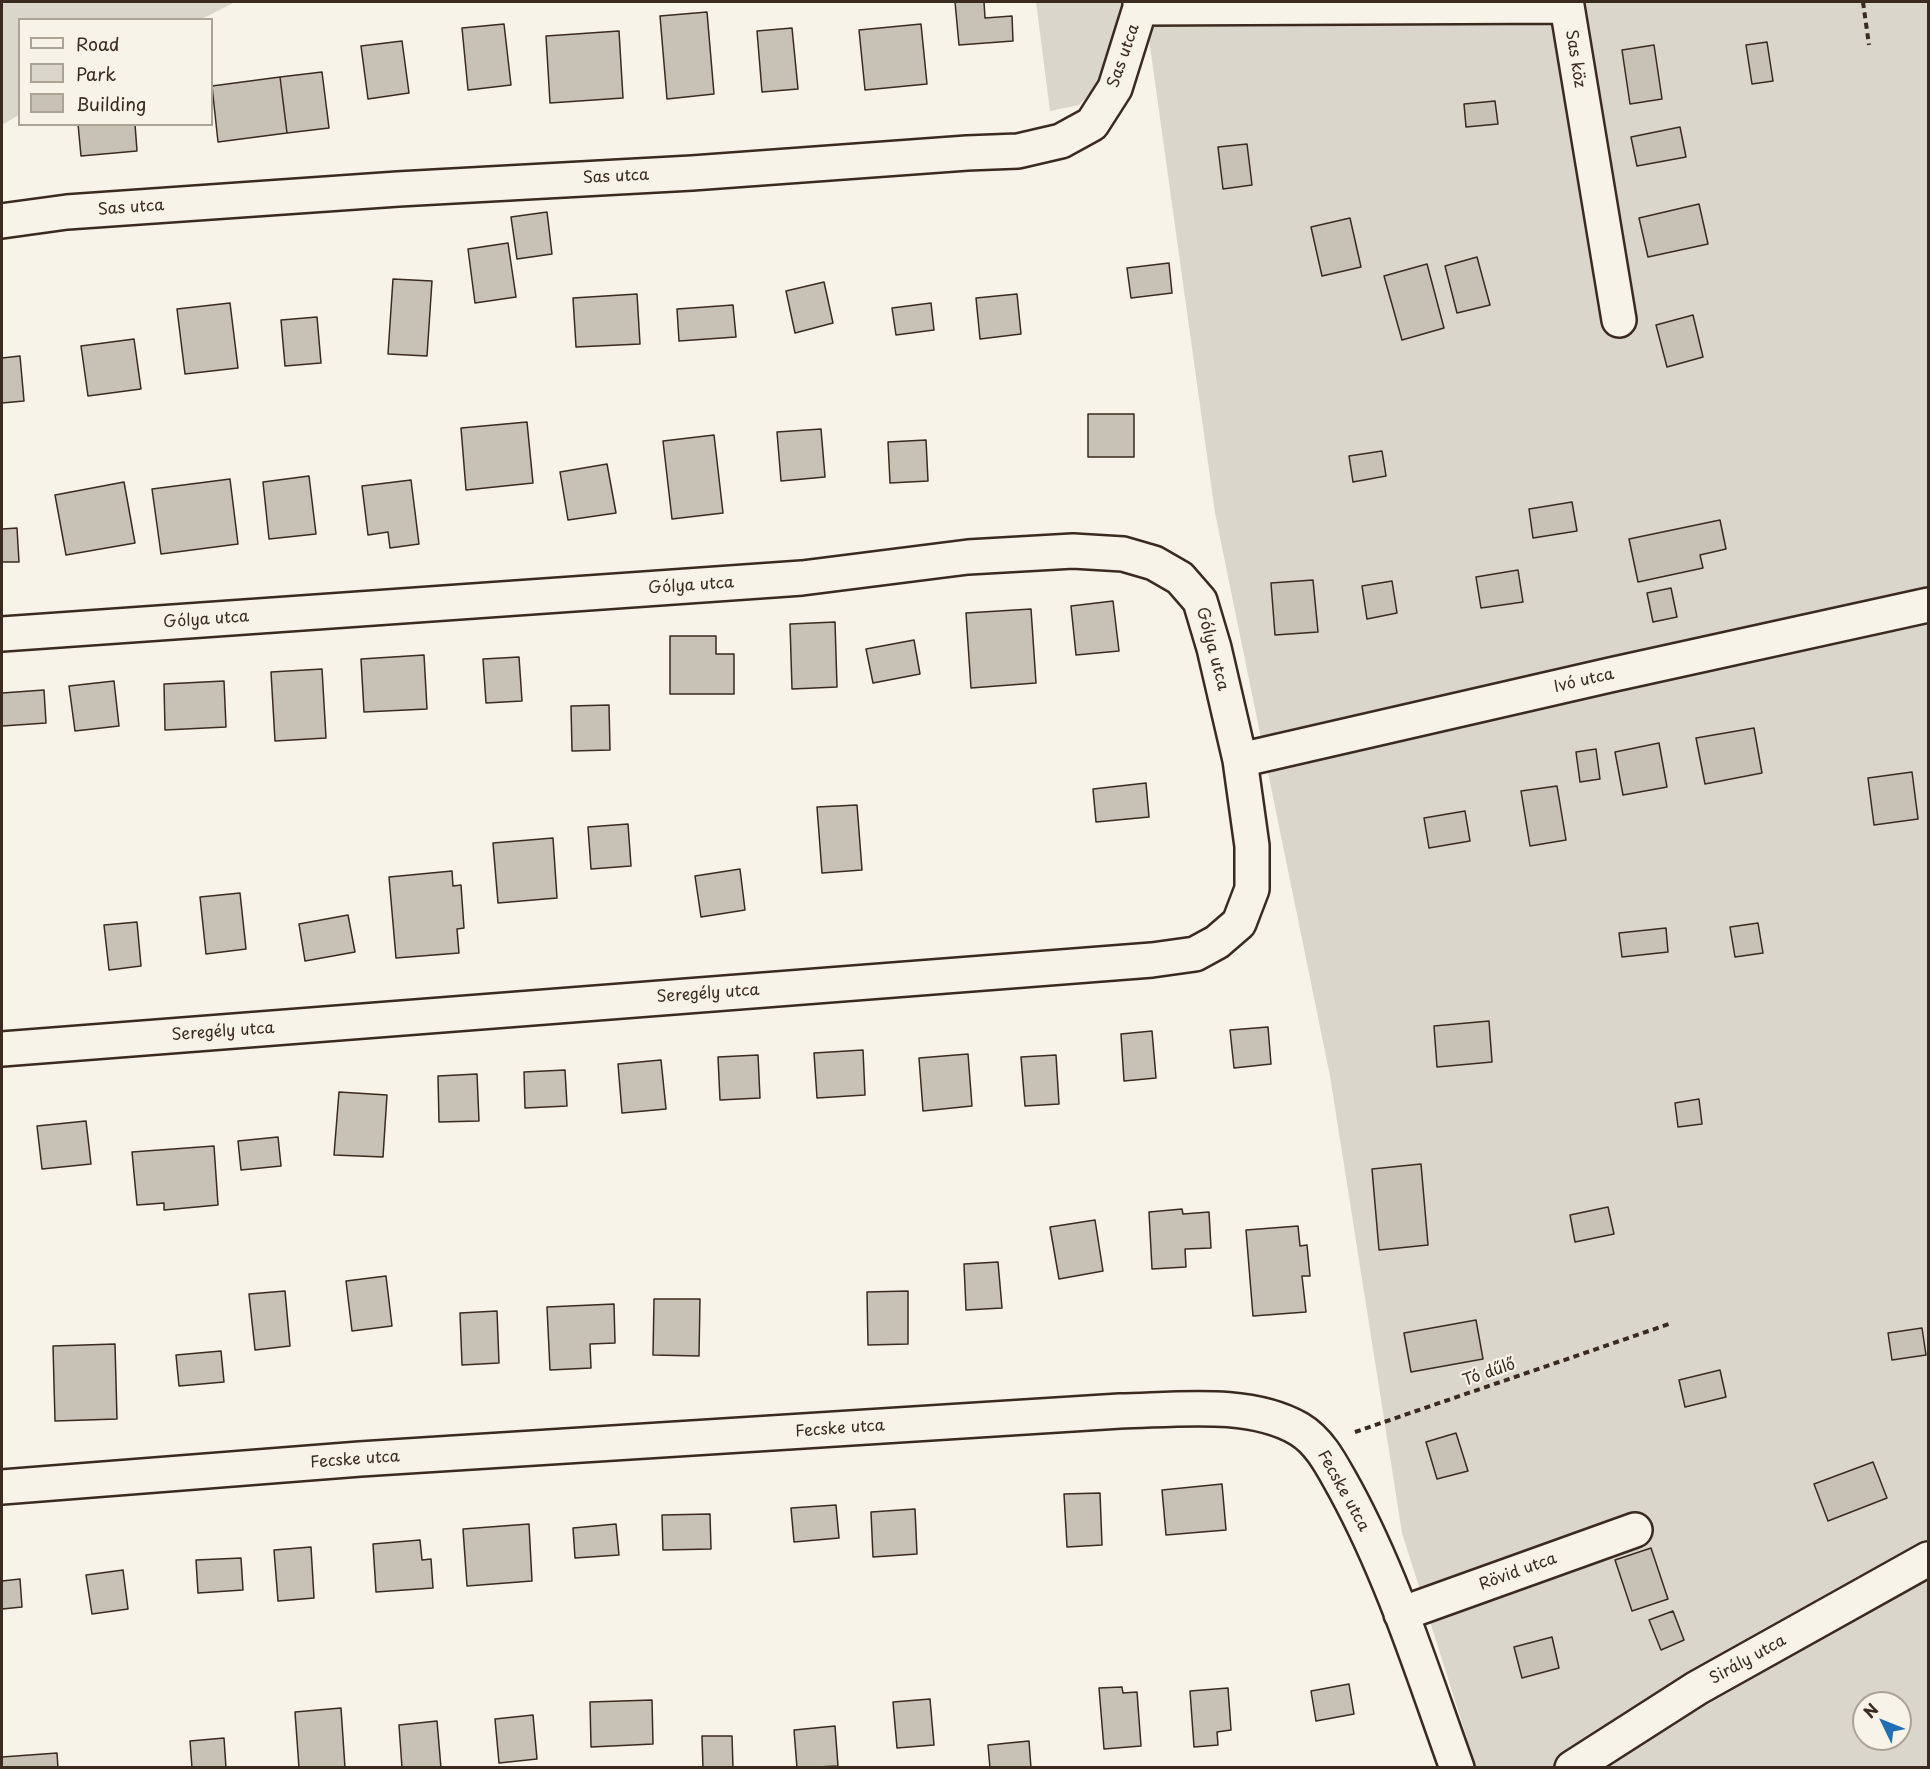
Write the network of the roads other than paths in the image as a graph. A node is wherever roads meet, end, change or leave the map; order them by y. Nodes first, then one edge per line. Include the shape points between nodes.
1 (1140, 5) edge
2 (2, 221) edge
3 (1619, 320) dead end
4 (1929, 605) edge
5 (2, 634) edge
6 (1240, 760) junction
7 (2, 1049) edge
8 (2, 1487) edge
9 (1635, 1530) dead end
10 (1929, 1559) edge
11 (1401, 1614) junction
12 (1458, 1767) edge
13 (1572, 1767) edge

1 - 2 street, Sas utca via 1115,88 1092,124 1061,141 1018,151 398,189 67,212
1 - 3 street, Sas köz via 1567,6
4 - 6 street, Ivó utca
5 - 6 street, Gólya utca via 802,578 968,557 1073,551 1123,554 1154,563 1180,578 1200,601
6 - 7 street, Seregély utca via 1252,846 1252,889 1239,923 1195,954
8 - 11 street, Fecske utca via 360,1459 1120,1411 1236,1410 1271,1417 1300,1429 1318,1445 1362,1520
9 - 11 street, Rövid utca
10 - 13 street, Sirály utca via 1697,1689
11 - 12 street, Fecske utca

